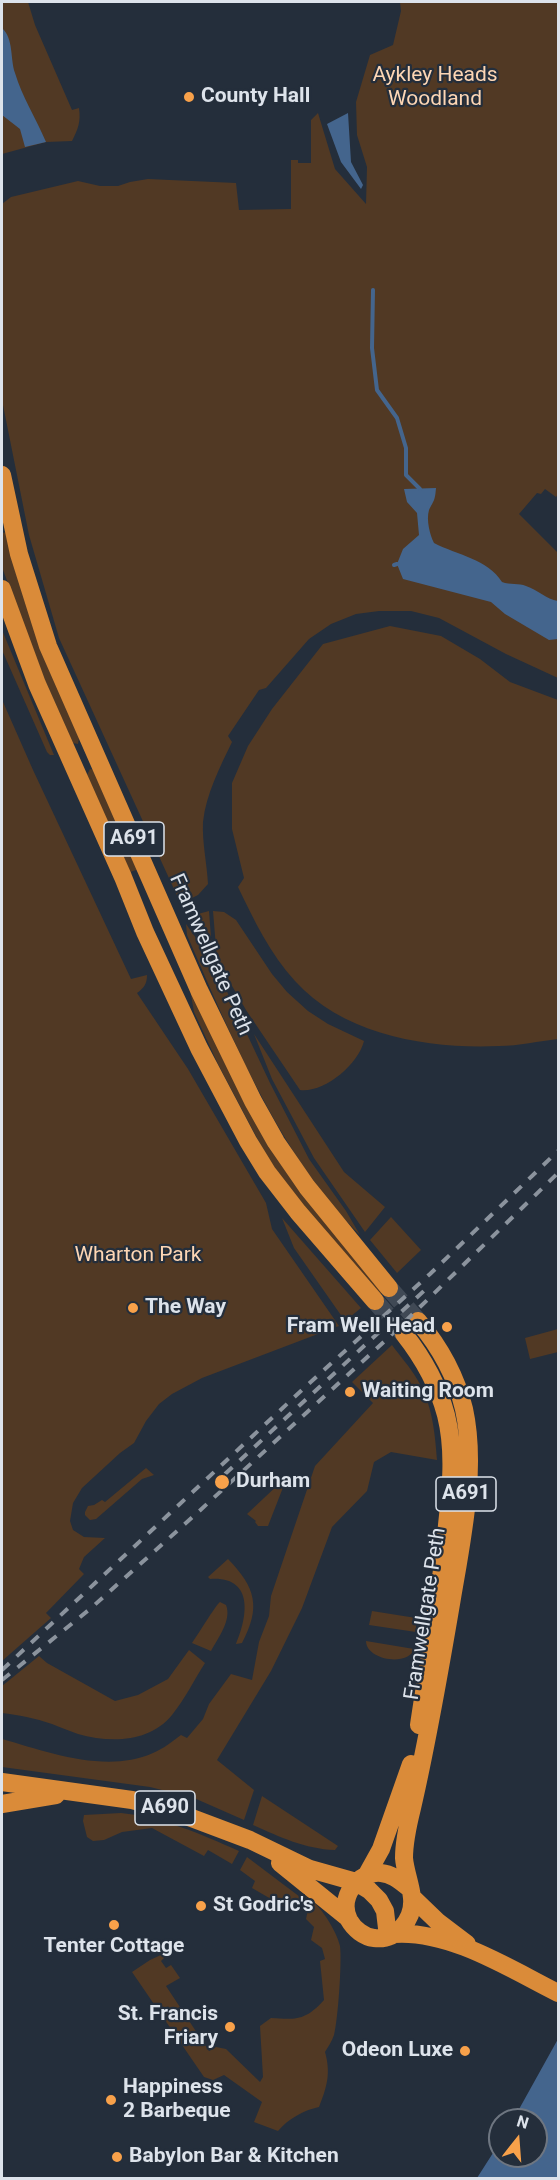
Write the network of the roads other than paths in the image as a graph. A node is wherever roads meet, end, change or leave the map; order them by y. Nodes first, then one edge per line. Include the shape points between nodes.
1 (2, 475) edge
2 (2, 590) edge
3 (389, 1288) tunnel mouth
4 (375, 1301) tunnel mouth
5 (418, 1321) tunnel mouth
6 (404, 1334) tunnel mouth
7 (2, 1782) edge
8 (75, 1792) junction
9 (2, 1804) edge
10 (250, 1840) junction
11 (361, 1879) junction
12 (410, 1892) junction
13 (348, 1918) junction
14 (391, 1936) junction
15 (478, 1952) junction
16 (558, 1993) edge

1 - 3 highway, Framwellgate Peth / A691 via 19,554 48,646 199,990 276,1142 306,1187
2 - 4 highway, A691 via 37,684 150,942 248,1141 298,1212
5 - 12 highway, Framwellgate Peth / A691 via 439,1349 459,1392 469,1458 464,1522 441,1672 406,1831 404,1857
6 - 11 highway, Framwellgate Peth / A691 via 422,1359 440,1396 450,1437 452,1478 417,1736 381,1849
7 - 8 highway, A690
8 - 9 highway, A690
8 - 10 highway, A690 via 163,1808
10 - 11 highway, A690 via 310,1869
10 - 13 highway, A690
11 - 12 highway via 382,1873 392,1876
11 - 13 highway, Framwellgate Peth via 346,1899
11 - 14 highway via 385,1911
12 - 14 highway via 407,1922
12 - 15 highway via 438,1922
13 - 14 highway via 368,1936
14 - 15 highway via 405,1933 427,1937
15 - 16 highway

